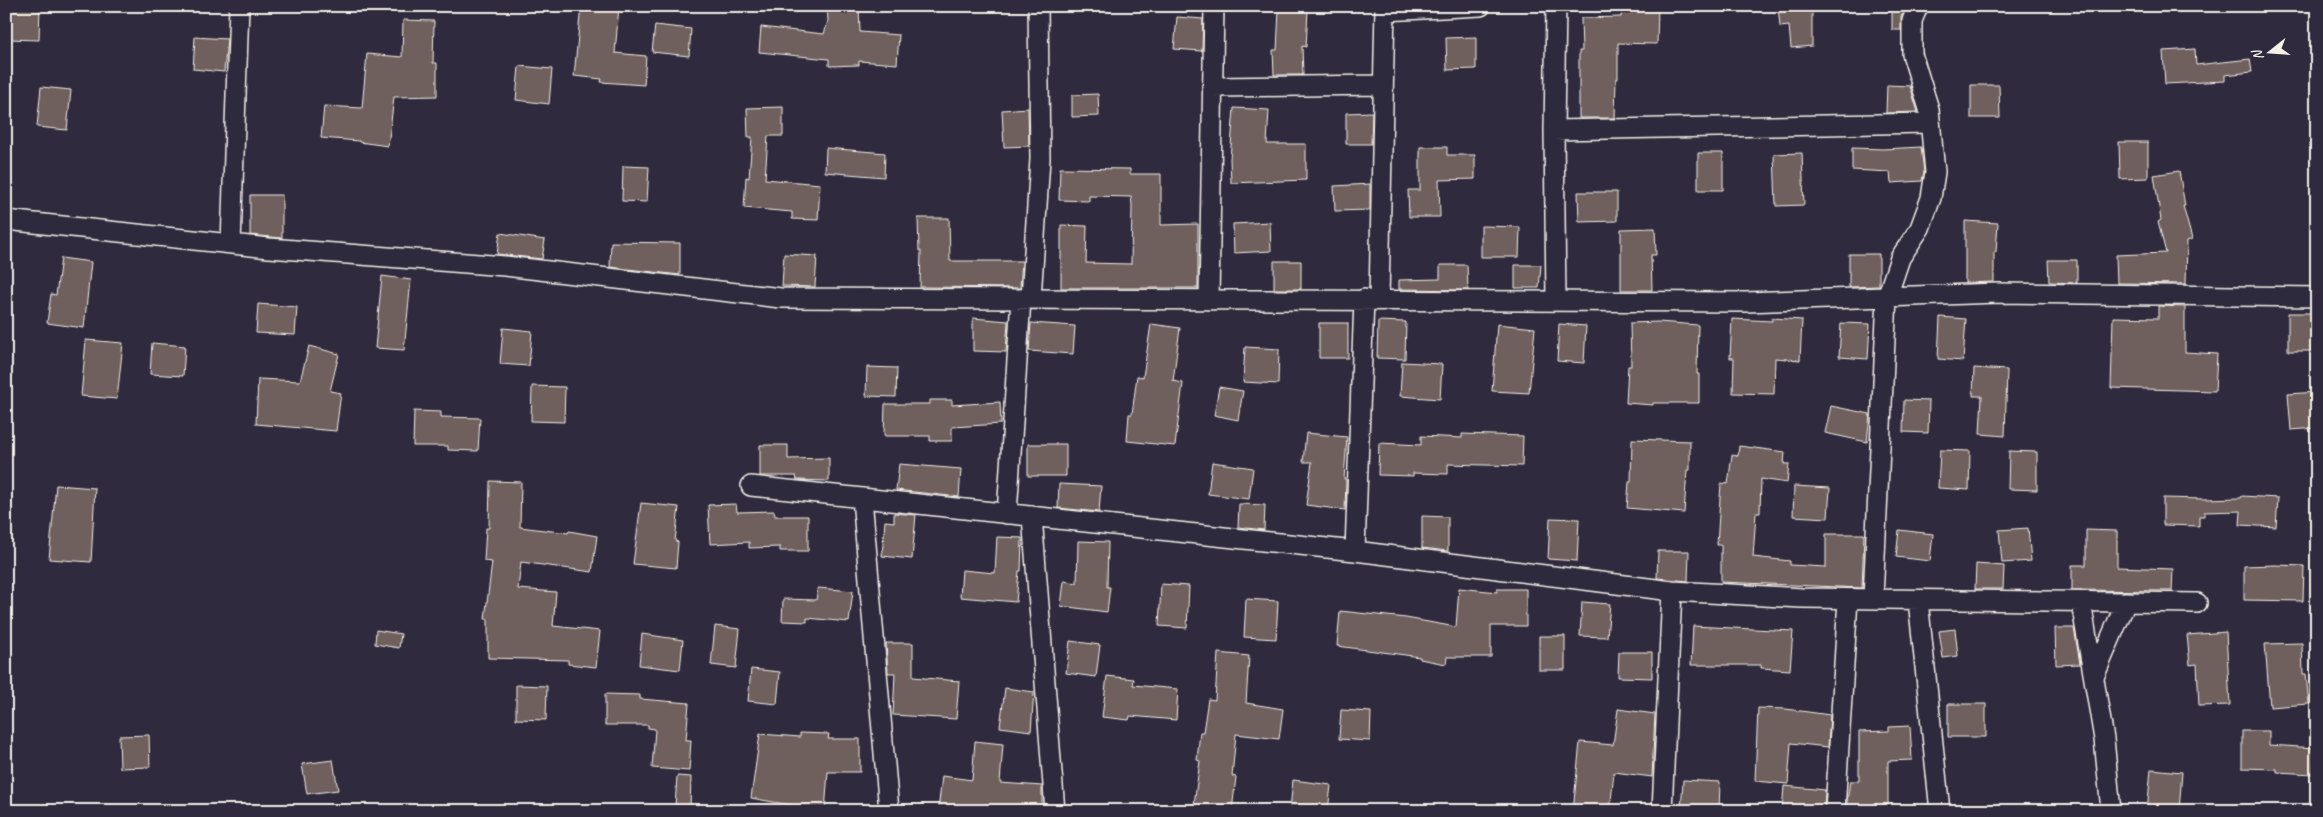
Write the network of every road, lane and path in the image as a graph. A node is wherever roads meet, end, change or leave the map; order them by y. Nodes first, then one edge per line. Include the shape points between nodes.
1 (239, 6) edge
2 (1038, 6) edge
3 (1214, 6) edge
4 (1481, 6) edge
5 (1556, 6) edge
6 (1918, 6) edge
7 (1385, 9) edge
8 (1382, 85) junction
9 (1212, 87) junction
10 (1930, 123) junction
11 (1554, 130) junction
12 (6, 220) edge
13 (231, 244) junction
14 (1887, 297) junction
15 (2317, 297) edge
16 (1026, 299) junction
17 (1371, 299) junction
18 (1210, 300) junction
19 (1556, 300) junction
20 (751, 486) dead end
21 (862, 498) junction
22 (1007, 514) junction
23 (1032, 516) junction
24 (1356, 551) junction
25 (1672, 590) junction
26 (1848, 598) junction
27 (1873, 599) junction
28 (1918, 600) junction
29 (2081, 602) junction
30 (2126, 602) junction
31 (2197, 603) dead end
32 (2094, 678) junction
33 (889, 811) edge
34 (1055, 811) edge
35 (1662, 811) edge
36 (1835, 811) edge
37 (1940, 811) edge
38 (2111, 811) edge

1 - 13 street
2 - 16 street via 1040,159
3 - 9 street
4 - 7 street
5 - 11 street
6 - 10 street via 1912,21 1912,54 1929,109
7 - 8 street
8 - 9 street
8 - 17 street
9 - 18 street
10 - 11 street
10 - 14 street via 1936,172 1932,198 1920,228 1900,258
11 - 19 street
12 - 13 street
13 - 16 street via 505,266 781,298
14 - 15 street via 1998,292
14 - 19 street via 1746,302
14 - 27 street
16 - 18 street
16 - 22 street
17 - 18 street
17 - 19 street
17 - 24 street
20 - 21 street
21 - 22 street
21 - 33 street
22 - 23 street
23 - 24 street
23 - 34 street
24 - 25 street
25 - 26 street
25 - 35 street
26 - 27 street
26 - 36 street
27 - 28 street
28 - 29 street
28 - 37 street
29 - 30 street
29 - 32 street
30 - 31 street
30 - 32 street
32 - 38 street

